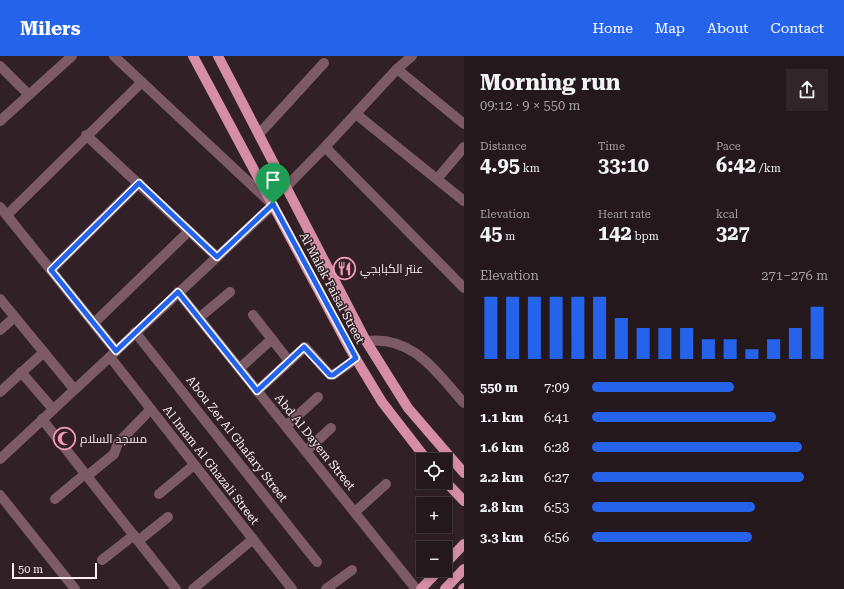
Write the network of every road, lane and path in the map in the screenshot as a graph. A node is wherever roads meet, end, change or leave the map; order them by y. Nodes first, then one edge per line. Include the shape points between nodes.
1 (72, 56) edge
2 (114, 56) edge
3 (194, 56) edge
4 (412, 56) edge
5 (220, 57) edge
6 (324, 63) dead end
7 (0, 66) edge
8 (397, 69) junction
9 (142, 82) junction
10 (29, 95) junction
11 (356, 114) junction
12 (0, 121) edge
13 (464, 124) edge
14 (259, 134) junction
15 (86, 135) junction
16 (325, 147) junction
17 (464, 147) edge
18 (437, 179) junction
19 (139, 183) junction
20 (286, 187) junction
21 (464, 201) edge
22 (273, 204) junction
23 (0, 207) edge
24 (7, 215) junction
25 (189, 231) junction
26 (217, 257) junction
27 (51, 270) junction
28 (464, 288) edge
29 (178, 292) junction
30 (230, 292) dead end
31 (0, 298) edge
32 (253, 315) dead end
33 (15, 317) junction
34 (199, 318) junction
35 (94, 323) junction
36 (0, 330) edge
37 (135, 332) junction
38 (272, 339) junction
39 (366, 341) junction
40 (44, 352) junction
41 (113, 354) junction
42 (356, 358) junction
43 (289, 361) junction
44 (240, 368) junction
45 (21, 372) junction
46 (74, 389) junction
47 (257, 391) junction
48 (0, 392) edge
49 (318, 396) dead end
50 (464, 403) edge
51 (53, 409) junction
52 (151, 409) junction
53 (42, 419) junction
54 (286, 426) junction
55 (331, 428) dead end
56 (306, 451) junction
57 (422, 453) edge
58 (0, 459) edge
59 (194, 465) junction
60 (464, 472) edge
61 (86, 475) junction
62 (386, 484) dead end
63 (452, 488) edge
64 (159, 494) dead end
65 (0, 495) edge
66 (55, 499) dead end
67 (464, 501) edge
68 (355, 512) junction
69 (168, 517) dead end
70 (136, 538) junction
71 (253, 539) junction
72 (464, 544) edge
73 (452, 557) edge
74 (102, 560) dead end
75 (317, 562) dead end
76 (464, 569) edge
77 (352, 570) dead end
78 (432, 577) edge
79 (75, 589) edge
80 (176, 589) edge
81 (193, 589) edge
82 (292, 589) edge
83 (326, 589) edge
84 (416, 589) edge
85 (421, 589) edge
86 (445, 589) edge

1 - 10 street
2 - 9 street
3 - 22 main road, Al Malek Faisal Street
4 - 8 street
5 - 14 main road, Al Malek Faisal Street
6 - 14 street
7 - 10 street
8 - 11 street
8 - 13 street
9 - 15 street
9 - 22 street
10 - 12 street
11 - 16 street
11 - 18 street
14 - 20 main road, Al Malek Faisal Street
15 - 19 street
15 - 24 street
16 - 20 street
16 - 28 street
17 - 18 street
18 - 21 street
19 - 25 street
19 - 27 street
20 - 39 main road, Al Malek Faisal Street
22 - 26 street
22 - 42 main road, Al Malek Faisal Street
23 - 24 street, Al Imam Al Ghazali Street
24 - 27 street, Al Imam Al Ghazali Street
25 - 26 street
25 - 35 street
26 - 29 street
27 - 35 street, Al Imam Al Ghazali Street
29 - 34 street, Abd Al Dayem Street
29 - 37 street
30 - 34 street
31 - 33 street
32 - 38 street
33 - 36 street
33 - 40 street
34 - 44 street, Abd Al Dayem Street
35 - 41 street, Al Imam Al Ghazali Street
37 - 41 street
37 - 75 street, Abou Zer Al Ghafary Street
38 - 43 street
38 - 44 street
39 - 50 street via 392,341 406,346 432,367
39 - 60 main road, Al Malek Faisal Street via 408,408
40 - 45 street
40 - 46 street
41 - 46 street
41 - 52 street, Al Imam Al Ghazali Street
42 - 43 street via 333,375 330,375 304,347
42 - 57 main road, Al Malek Faisal Street via 382,402
43 - 47 street
44 - 47 street, Abd Al Dayem Street
45 - 48 street
45 - 51 street
46 - 51 street
47 - 54 street, Abd Al Dayem Street
49 - 54 street
51 - 53 street
52 - 59 street, Al Imam Al Ghazali Street
52 - 61 street via 118,443 114,454
53 - 58 street
53 - 61 street
54 - 56 street, Abd Al Dayem Street
55 - 56 street
56 - 68 street, Abd Al Dayem Street
59 - 64 street
59 - 71 street, Al Imam Al Ghazali Street
61 - 66 street
61 - 70 street
62 - 68 street
63 - 67 main road
65 - 79 street
68 - 84 street, Abd Al Dayem Street
69 - 70 street
70 - 74 street
70 - 80 street
71 - 81 street
71 - 82 street, Al Imam Al Ghazali Street
72 - 73 main road
76 - 86 main road
77 - 83 street
78 - 85 main road

